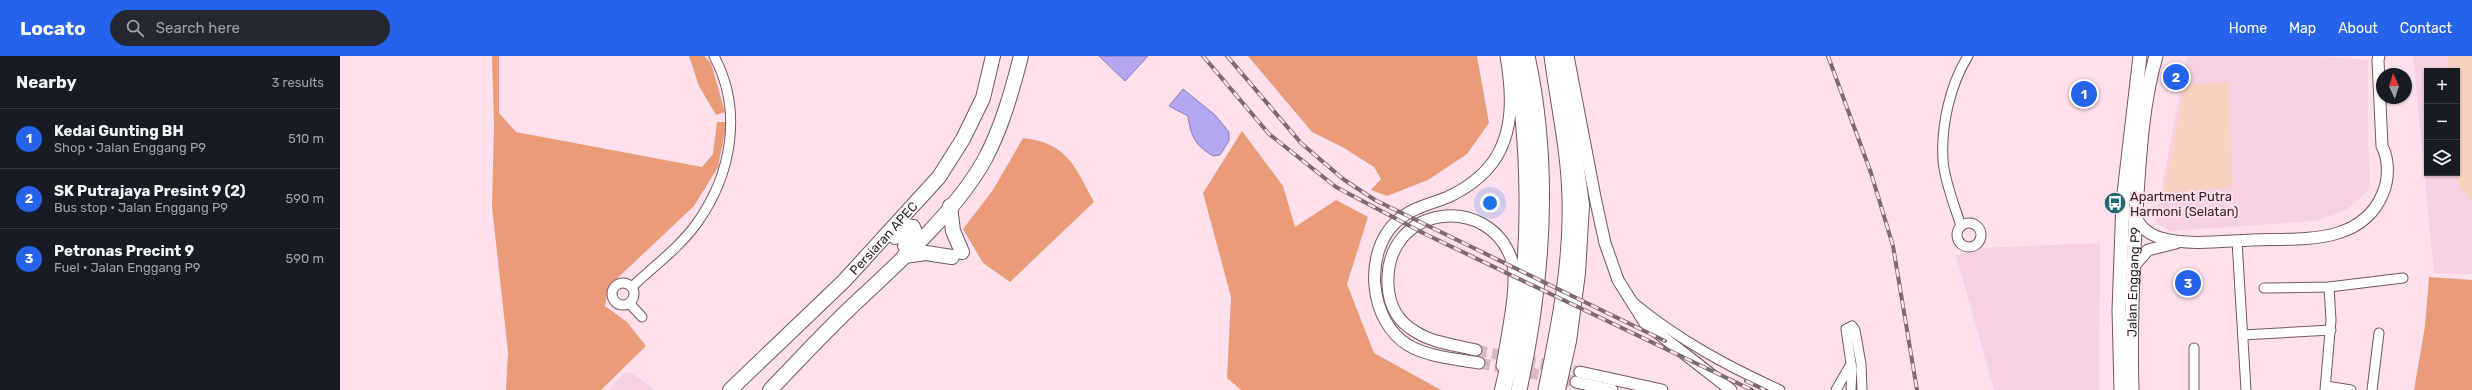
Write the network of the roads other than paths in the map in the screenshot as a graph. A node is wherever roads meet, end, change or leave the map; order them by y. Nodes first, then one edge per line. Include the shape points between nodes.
1 (714, 56) edge
2 (993, 56) edge
3 (1021, 56) edge
4 (1506, 56) edge
5 (1515, 56) edge
6 (1527, 56) edge
7 (1552, 56) edge
8 (1561, 56) edge
9 (1568, 56) edge
10 (1968, 56) edge
11 (2140, 56) edge
12 (2156, 56) edge
13 (2379, 56) edge
14 (2384, 56) edge
15 (2385, 68) edge
16 (2386, 104) edge
17 (2385, 152) junction
18 (950, 206) junction
19 (2136, 209) junction
20 (1961, 226) dead end
21 (2237, 241) junction
22 (2178, 242) junction
23 (904, 256) junction
24 (2132, 268) junction
25 (2403, 278) dead end
26 (844, 282) junction
27 (632, 287) junction
28 (2329, 287) junction
29 (2264, 288) dead end
30 (864, 295) junction
31 (1628, 298) junction
32 (630, 304) junction
33 (642, 317) dead end
34 (2331, 330) junction
35 (2380, 333) dead end
36 (2243, 335) junction
37 (2194, 348) dead end
38 (1476, 350) tunnel mouth
39 (1478, 363) tunnel mouth
40 (1856, 364) junction
41 (2325, 388) edge
42 (730, 390) edge
43 (770, 390) edge
44 (1499, 390) edge
45 (1503, 390) edge
46 (1519, 390) edge
47 (1546, 390) edge
48 (1557, 390) edge
49 (1612, 390) edge
50 (1662, 390) edge
51 (1731, 390) edge
52 (1780, 390) edge
53 (1836, 390) edge
54 (1851, 390) edge
55 (1862, 390) edge
56 (2121, 390) edge
57 (2132, 390) edge
58 (2194, 390) edge
59 (2246, 390) edge
60 (2351, 390) edge
61 (2372, 390) edge

1 - 27 street via 726,95 732,136 721,180 697,224
2 - 26 main road, Persiaran APEC via 983,98 963,139 939,177
3 - 18 main road, Persiaran APEC via 1013,88 985,159
4 - 39 street via 1511,90 1510,116 1507,131 1494,160 1475,180 1461,190 1417,209 1397,221 1382,241 1375,265 1378,301 1390,328 1398,338 1421,351
5 - 45 highway via 1522,92 1526,156 1525,274 1517,333
6 - 46 highway via 1539,142 1540,234 1532,327
7 - 47 highway via 1570,197 1566,282
8 - 48 highway via 1581,205 1577,273 1569,334
9 - 31 street via 1604,236 1615,272
10 - 20 street via 1949,101 1943,161
11 - 56 main road, Jalan Enggang P9 via 2123,202 2119,310
12 - 19 main road, Jalan Enggang P9 via 2143,127
13 - 17 street via 2381,136
14 - 15 street
16 - 17 street via 2388,145
17 - 21 street via 2386,188 2371,214 2357,226 2326,236
18 - 23 main road, Persiaran APEC
18 - 23 main road via 957,254 926,253
19 - 22 street via 2136,219 2150,233
19 - 24 main road, Jalan Enggang P9
21 - 22 street
21 - 36 street
22 - 24 street via 2148,250
23 - 30 main road, Persiaran APEC
24 - 57 main road, Jalan Enggang P9
25 - 28 street
26 - 30 main road via 858,274 906,226 913,227 915,232 911,240 869,284
26 - 42 main road, Persiaran APEC
27 - 32 street via 635,298
27 - 32 street via 622,283 615,286 612,293 616,303 623,306
28 - 29 street
28 - 34 street
30 - 43 main road, Persiaran APEC
31 - 51 street via 1646,324
31 - 52 street via 1677,336 1727,366
32 - 33 street
34 - 36 street
34 - 41 street
35 - 61 street
36 - 59 street
37 - 58 street
38 - 44 street via 1425,337 1408,328 1394,312 1388,292 1390,260 1406,232 1424,221 1444,217 1474,220 1493,232 1508,250 1513,262 1514,278
40 - 53 street
40 - 54 street
40 - 55 street
41 - 60 street
49 - 50 street via 1578,377

